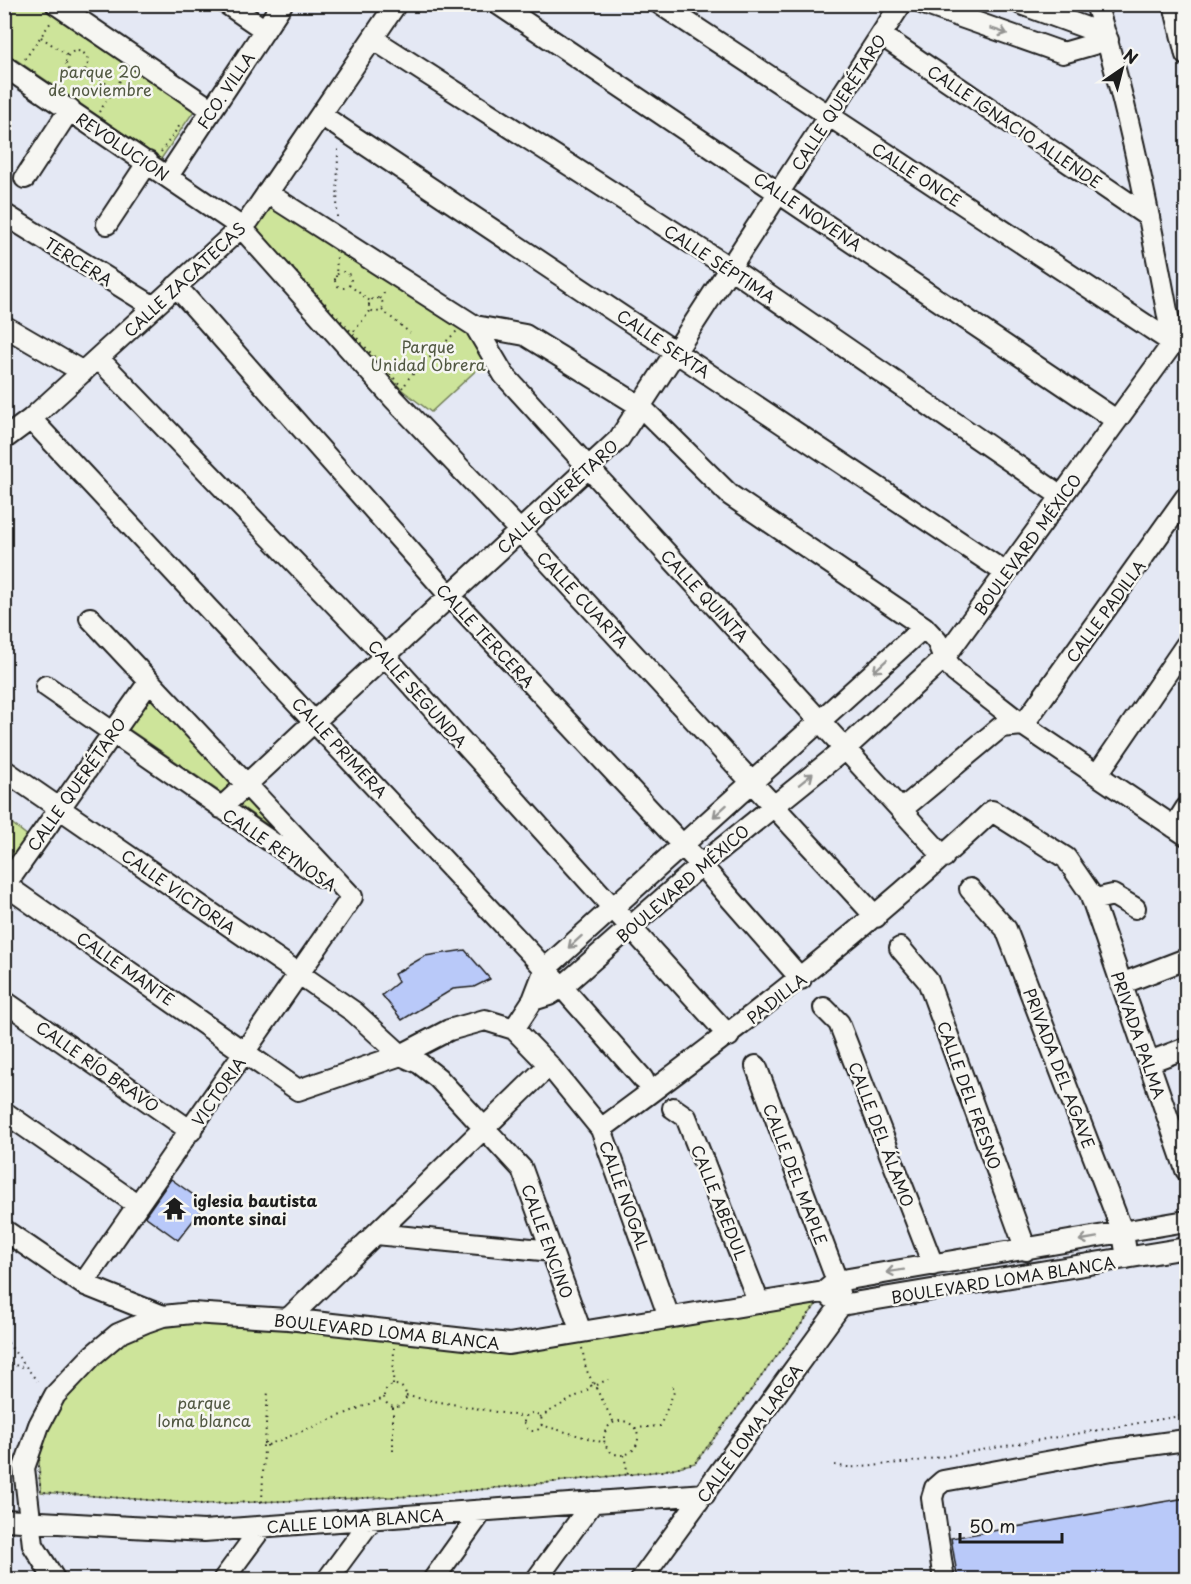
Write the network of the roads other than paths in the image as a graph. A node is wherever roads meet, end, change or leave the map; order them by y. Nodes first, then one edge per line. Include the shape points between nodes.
1 (227, 4) edge
2 (282, 4) edge
3 (498, 4) edge
4 (660, 4) edge
5 (901, 4) edge
6 (924, 4) edge
7 (1021, 4) edge
8 (1096, 4) edge
9 (1174, 4) edge
10 (392, 6) edge
11 (56, 10) edge
12 (265, 30) junction
13 (881, 35) junction
14 (1107, 38) junction
15 (373, 39) junction
16 (1186, 55) edge
17 (14, 64) edge
18 (70, 110) junction
19 (212, 111) junction
20 (321, 115) junction
21 (829, 116) junction
22 (154, 157) junction
23 (168, 176) junction
24 (25, 178) dead end
25 (780, 192) junction
26 (267, 193) junction
27 (4, 214) edge
28 (1149, 217) junction
29 (107, 224) dead end
30 (241, 227) junction
31 (730, 268) junction
32 (176, 286) junction
33 (154, 307) junction
34 (4, 326) edge
35 (475, 326) junction
36 (1173, 343) junction
37 (676, 351) junction
38 (98, 358) junction
39 (83, 372) junction
40 (640, 406) junction
41 (1116, 420) junction
42 (19, 422) edge
43 (4, 440) edge
44 (588, 468) junction
45 (1061, 496) junction
46 (1186, 497) edge
47 (520, 531) junction
48 (1006, 573) junction
49 (450, 596) junction
50 (90, 618) dead end
51 (924, 627) junction
52 (1186, 645) edge
53 (385, 656) junction
54 (944, 658) junction
55 (149, 682) junction
56 (46, 686) dead end
57 (820, 720) junction
58 (315, 721) junction
59 (1023, 725) junction
60 (112, 732) junction
61 (846, 748) junction
62 (4, 770) edge
63 (1097, 775) junction
64 (752, 782) junction
65 (247, 784) junction
66 (772, 806) junction
67 (59, 808) junction
68 (221, 808) junction
69 (1186, 808) edge
70 (901, 810) junction
71 (1180, 831) edge
72 (682, 845) junction
73 (944, 856) junction
74 (701, 865) junction
75 (5, 885) edge
76 (970, 889) dead end
77 (352, 897) junction
78 (1092, 900) junction
79 (612, 908) junction
80 (1135, 908) dead end
81 (876, 917) junction
82 (632, 926) junction
83 (900, 948) dead end
84 (1186, 959) edge
85 (545, 969) junction
86 (298, 974) junction
87 (801, 979) junction
88 (1121, 984) junction
89 (562, 987) junction
90 (533, 1000) junction
91 (4, 1001) edge
92 (824, 1008) dead end
93 (514, 1029) junction
94 (729, 1036) junction
95 (1186, 1048) edge
96 (246, 1052) junction
97 (401, 1055) junction
98 (1149, 1062) junction
99 (549, 1065) junction
100 (756, 1066) dead end
101 (643, 1079) dead end
102 (673, 1108) dead end
103 (4, 1112) edge
104 (484, 1128) junction
105 (601, 1129) junction
106 (191, 1131) junction
107 (1186, 1170) edge
108 (138, 1205) junction
109 (1186, 1221) edge
110 (4, 1230) edge
111 (1123, 1233) junction
112 (376, 1234) junction
113 (1186, 1248) edge
114 (1026, 1250) junction
115 (552, 1251) junction
116 (1128, 1258) junction
117 (933, 1265) junction
118 (83, 1284) junction
119 (830, 1287) junction
120 (759, 1303) junction
121 (841, 1305) junction
122 (163, 1316) junction
123 (669, 1317) junction
124 (288, 1319) junction
125 (581, 1337) junction
126 (1186, 1440) edge
127 (705, 1494) junction
128 (593, 1502) junction
129 (483, 1510) junction
130 (372, 1518) junction
131 (4, 1520) edge
132 (31, 1521) junction
133 (262, 1527) junction
134 (55, 1580) edge
135 (223, 1580) edge
136 (327, 1580) edge
137 (433, 1580) edge
138 (536, 1580) edge
139 (640, 1580) edge
140 (944, 1580) edge

1 - 12 street
2 - 12 street, FCO. VILLA
3 - 25 street, CALLE NOVENA
4 - 21 street, CALLE ONCE
5 - 13 street, CALLE QUERÉTARO
6 -> 14 street via 1064,53
7 - 14 street
8 - 14 street
9 - 16 street
10 - 15 street, CALLE ZACATECAS
11 - 19 street
12 - 19 street, FCO. VILLA
13 - 21 street, CALLE QUERÉTARO
13 - 28 street, CALLE IGNACIO ALLENDE
14 - 28 street
15 - 20 street, CALLE ZACATECAS
15 - 31 street, CALLE SÉPTIMA
17 - 18 street, REVOLUCION
18 - 22 street, REVOLUCION
18 - 24 street
19 - 23 street, FCO. VILLA
20 - 26 street, CALLE ZACATECAS
20 - 37 street, CALLE SEXTA
21 - 25 street, CALLE QUERÉTARO
21 - 36 street, CALLE ONCE
22 - 23 street, REVOLUCION
22 - 29 street
23 - 30 street, REVOLUCION
25 - 31 street, CALLE QUERÉTARO
25 - 41 street, CALLE NOVENA
26 - 30 street, CALLE ZACATECAS
26 - 35 street
27 - 33 street, TERCERA
28 - 36 street
30 - 32 street, CALLE ZACATECAS
30 - 47 street, CALLE CUARTA via 394,399
31 - 37 street, CALLE QUERÉTARO
31 - 45 street, CALLE SÉPTIMA
32 - 33 street, CALLE ZACATECAS
32 - 49 street, CALLE TERCERA
33 - 38 street, CALLE ZACATECAS
34 - 39 street
35 - 40 street via 525,335
35 - 44 street, CALLE QUINTA via 504,375
36 - 41 street, BOULEVARD MÉXICO
37 - 40 street, CALLE QUERÉTARO
37 - 48 street, CALLE SEXTA
38 - 39 street, CALLE ZACATECAS
38 - 53 street, CALLE SEGUNDA
39 - 42 street, CALLE ZACATECAS
40 - 44 street, CALLE QUERÉTARO via 619,439
40 - 51 street via 730,495
41 - 45 street, BOULEVARD MÉXICO
42 - 43 street, CALLE ZACATECAS
42 - 58 street, CALLE PRIMERA
44 - 47 street, CALLE QUERÉTARO
44 - 57 street, CALLE QUINTA
45 - 48 street, BOULEVARD MÉXICO
46 - 59 street, CALLE PADILLA
47 - 49 street, CALLE QUERÉTARO
47 - 64 street, CALLE CUARTA
48 - 54 street, BOULEVARD MÉXICO
49 - 53 street, CALLE QUERÉTARO
49 - 72 street, CALLE TERCERA
50 - 55 street, CALLE REYNOSA
51 - 54 street via 937,641
51 -> 57 street, BOULEVARD MÉXICO
52 - 63 street
53 - 58 street, CALLE QUERÉTARO
53 - 79 street, CALLE SEGUNDA
54 - 59 street via 955,672
54 - 61 street, BOULEVARD MÉXICO
55 - 60 street, CALLE QUERÉTARO
55 - 65 street, CALLE REYNOSA
56 - 60 street, CALLE REYNOSA
57 - 61 street, CALLE QUINTA
57 - 64 street, BOULEVARD MÉXICO
58 - 65 street, CALLE QUERÉTARO
58 - 85 street, CALLE PRIMERA
59 - 63 street
59 - 70 street via 1001,727
60 - 67 street, CALLE QUERÉTARO
60 - 68 street, CALLE REYNOSA
66 -> 61 street, BOULEVARD MÉXICO
61 - 70 street, CALLE QUINTA
62 - 67 street, CALLE VICTORIA
63 - 71 street
64 - 66 street, CALLE CUARTA
64 -> 72 street, BOULEVARD MÉXICO
65 - 68 street, CALLE QUERÉTARO
65 - 77 street, CALLE REYNOSA
66 - 74 street, BOULEVARD MÉXICO
66 - 81 street, CALLE CUARTA
67 - 75 street, CALLE QUERÉTARO
67 - 86 street, CALLE VICTORIA
68 - 77 street, CALLE REYNOSA
69 - 71 street
70 - 73 street, CALLE QUINTA
72 - 74 street, CALLE TERCERA
72 - 79 street, BOULEVARD MÉXICO
73 - 78 street, PRIVADA PALMA via 992,811 1066,858
73 - 81 street, PADILLA
74 - 82 street, BOULEVARD MÉXICO
74 - 87 street, CALLE TERCERA
75 - 96 street, CALLE MANTE
76 - 111 street, PRIVADA DEL AGAVE via 1006,929
77 - 86 street, VICTORIA
78 - 80 street via 1113,895
78 - 88 street, PRIVADA PALMA
79 - 82 street, CALLE SEGUNDA
79 -> 85 street, BOULEVARD MÉXICO
81 - 87 street, PADILLA
82 - 89 street, BOULEVARD MÉXICO
82 - 94 street, CALLE SEGUNDA
83 - 114 street, CALLE DEL FRESNO via 928,981
84 - 88 street
85 - 89 street, CALLE PRIMERA
85 - 90 street, BOULEVARD MÉXICO
86 - 96 street, VICTORIA
86 - 97 street, CALLE VICTORIA via 354,1012
87 - 94 street, PADILLA
88 - 98 street, PRIVADA PALMA
89 - 90 street, BOULEVARD MÉXICO
89 - 101 street, CALLE PRIMERA
90 - 93 street
91 - 106 street, CALLE RÍO BRAVO
92 - 117 street, CALLE DEL ÁLAMO via 839,1023
93 - 97 street via 485,1020 449,1030
93 - 99 street, CALLE NOGAL
94 - 105 street, PADILLA
95 - 98 street
96 - 97 street, CALLE MANTE via 298,1090
96 - 106 street, VICTORIA
97 - 104 street, CALLE ENCINO via 438,1078
98 - 107 street, PRIVADA PALMA
99 - 104 street
99 - 105 street, CALLE NOGAL
100 - 119 street, CALLE DEL MAPLE
102 - 120 street, CALLE ABEDUL via 686,1117
103 - 108 street
104 - 112 street
104 - 115 street, CALLE ENCINO via 522,1169
105 - 123 street, CALLE NOGAL
106 - 108 street, VICTORIA
108 - 118 street, VICTORIA
109 - 111 street, BOULEVARD LOMA BLANCA
110 - 118 street
111 -> 114 street, BOULEVARD LOMA BLANCA
111 - 116 street, PRIVADA DEL AGAVE
112 - 115 street
112 - 124 street
113 - 116 street, BOULEVARD LOMA BLANCA
114 - 117 street, BOULEVARD LOMA BLANCA
115 - 125 street, CALLE ENCINO
116 - 121 street, BOULEVARD LOMA BLANCA
117 -> 119 street, BOULEVARD LOMA BLANCA
118 - 122 street
119 - 120 street, BOULEVARD LOMA BLANCA
119 - 121 street
120 - 123 street, BOULEVARD LOMA BLANCA
121 - 127 street, CALLE LOMA LARGA
122 - 124 street, BOULEVARD LOMA BLANCA via 192,1313
122 - 132 street via 118,1334 55,1395 24,1467
123 - 125 street, BOULEVARD LOMA BLANCA
124 - 125 street, BOULEVARD LOMA BLANCA via 508,1344
126 - 140 street via 943,1481 932,1498
127 - 128 street, CALLE LOMA BLANCA
127 - 139 street, CALLE LOMA LARGA
128 - 129 street, CALLE LOMA BLANCA
128 - 138 street
129 - 130 street, CALLE LOMA BLANCA
129 - 137 street
130 - 133 street, CALLE LOMA BLANCA
130 - 136 street
131 - 132 street, CALLE LOMA BLANCA
132 - 133 street, CALLE LOMA BLANCA via 204,1531
132 - 134 street via 33,1545
133 - 135 street

